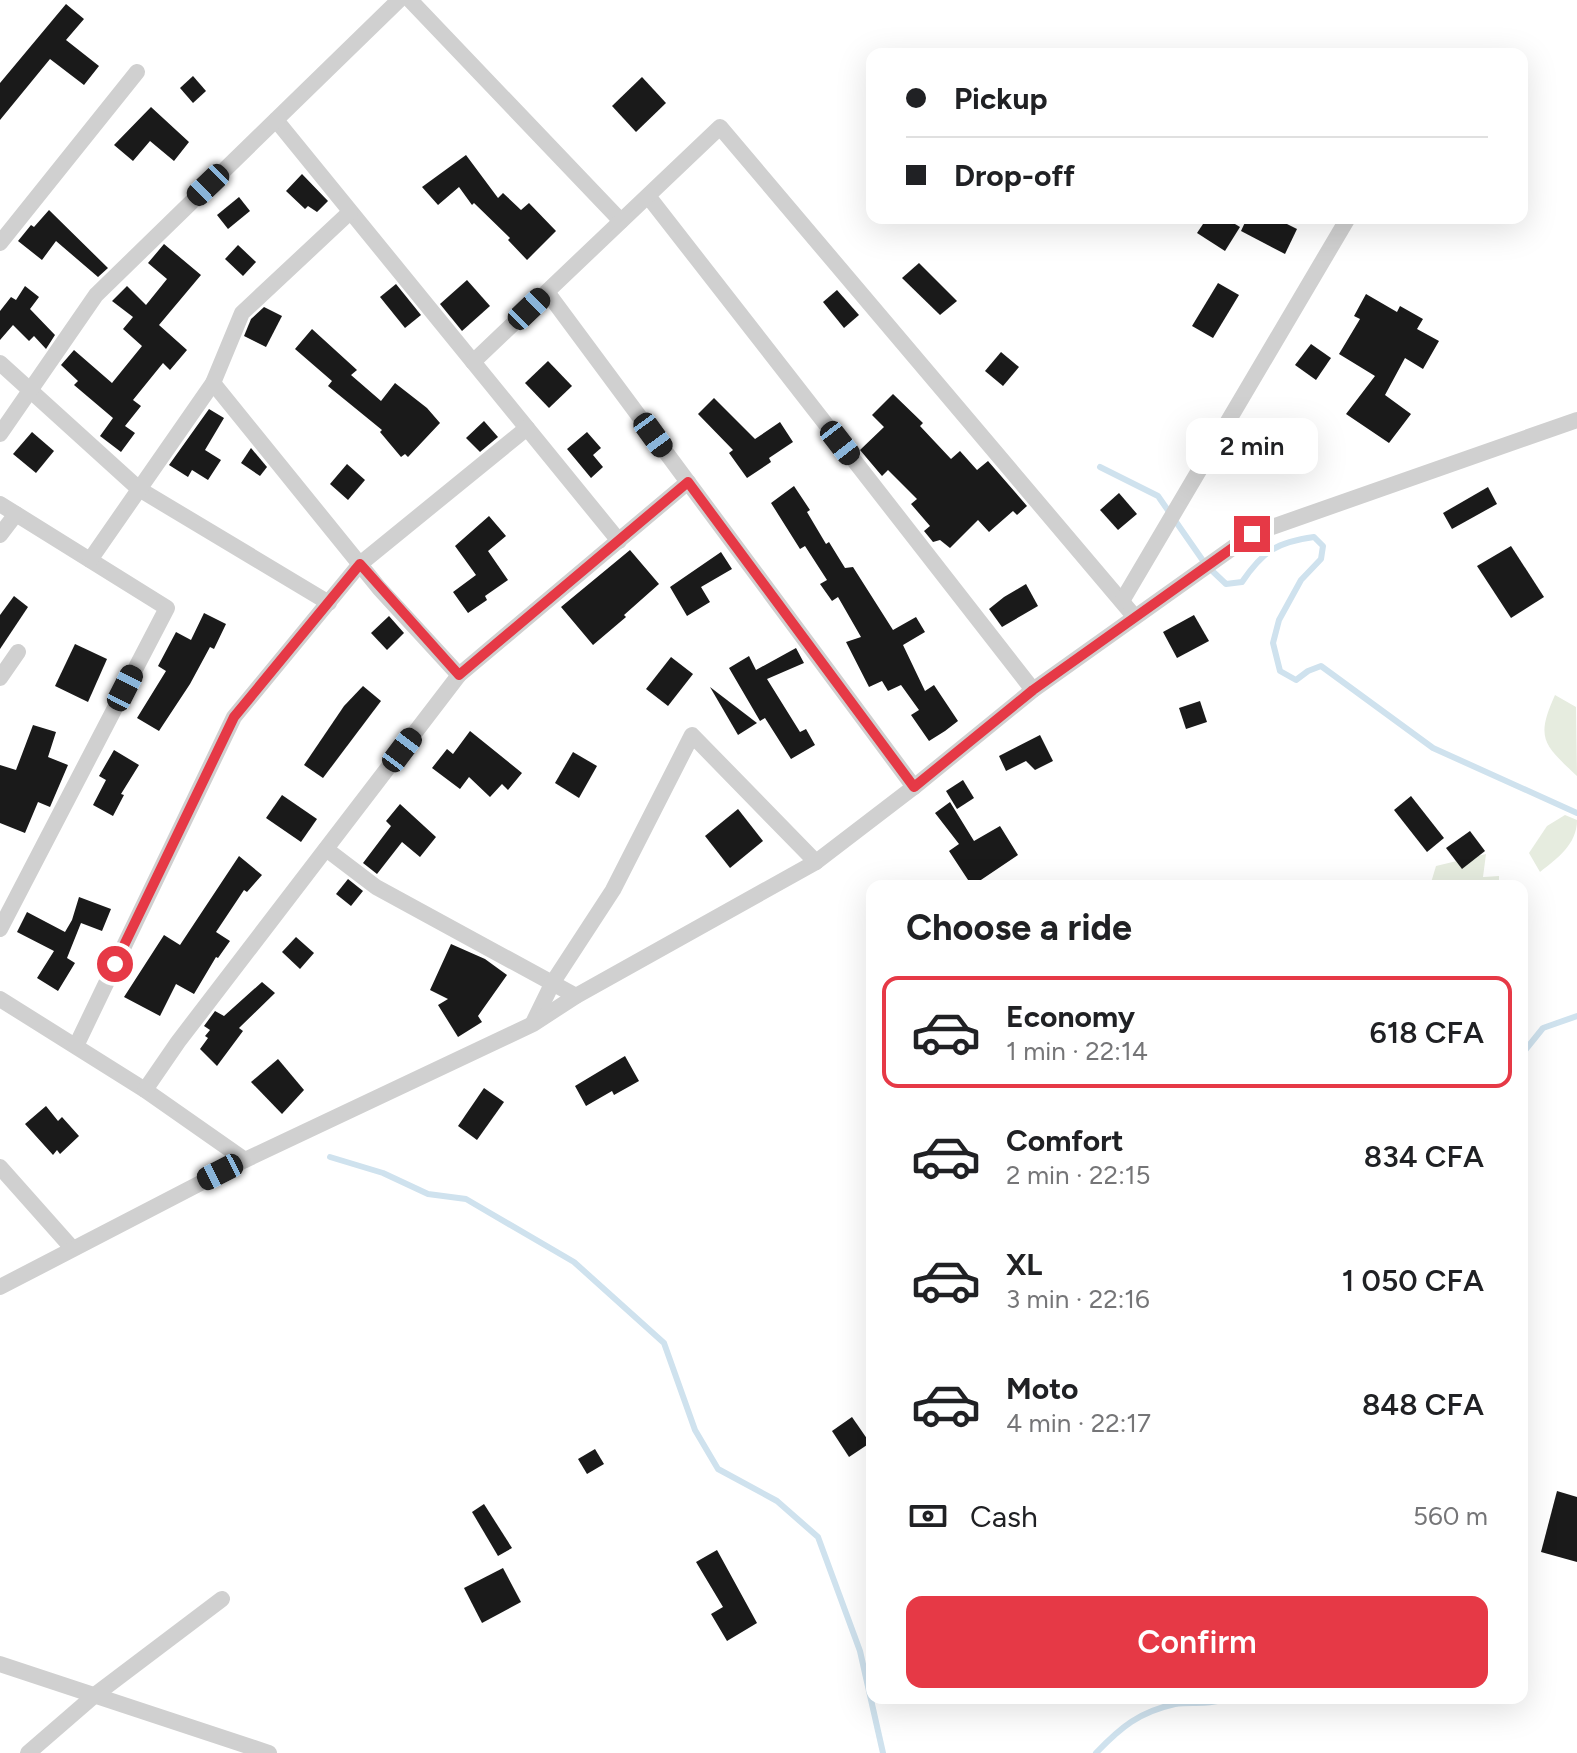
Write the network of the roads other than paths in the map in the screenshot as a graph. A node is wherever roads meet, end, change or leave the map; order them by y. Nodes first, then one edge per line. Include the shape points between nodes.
1 (399, 0) edge
2 (410, 0) edge
3 (137, 72) dead end
4 (276, 120) junction
5 (648, 196) junction
6 (350, 212) junction
7 (621, 221) junction
8 (1344, 224) edge
9 (0, 243) edge
10 (547, 292) junction
11 (473, 362) junction
12 (0, 363) edge
13 (213, 383) junction
14 (32, 391) junction
15 (1577, 420) edge
16 (527, 428) junction
17 (0, 434) edge
18 (688, 482) junction
19 (139, 489) junction
20 (0, 504) edge
21 (16, 514) junction
22 (0, 535) edge
23 (619, 541) junction
24 (90, 560) junction
25 (360, 564) junction
26 (1122, 601) junction
27 (329, 603) junction
28 (1134, 616) junction
29 (18, 652) dead end
30 (459, 675) junction
31 (0, 678) edge
32 (1033, 690) junction
33 (914, 787) junction
34 (326, 849) junction
35 (816, 862) junction
36 (0, 929) edge
37 (553, 982) junction
38 (576, 996) junction
39 (0, 999) edge
40 (533, 1024) junction
41 (76, 1046) junction
42 (145, 1090) junction
43 (245, 1160) junction
44 (0, 1167) edge
45 (72, 1248) junction
46 (0, 1287) edge
47 (222, 1599) dead end
48 (0, 1664) edge
49 (95, 1695) junction
50 (28, 1753) edge
51 (269, 1753) edge

1 - 4 street
2 - 7 street
3 - 9 street
4 - 6 street
4 - 14 street via 96,295
5 - 7 street
5 - 26 street via 720,127
5 - 32 street
6 - 11 street
6 - 13 street via 242,313
7 - 10 street
8 - 26 street
10 - 11 street
10 - 18 street
11 - 16 street
12 - 14 street
13 - 19 street
13 - 25 street
14 - 17 street
14 - 19 street
15 - 28 street via 1252,534
16 - 23 street
16 - 25 street
18 - 23 street
18 - 33 street
19 - 24 street
19 - 27 street
20 - 21 street
21 - 22 street
21 - 24 street
23 - 30 street
24 - 36 street via 167,608
25 - 27 street
25 - 30 street
26 - 28 street
27 - 41 street via 234,717
28 - 32 street
29 - 31 street
30 - 34 street
32 - 33 street
33 - 35 street
34 - 37 street via 376,887
34 - 42 street
35 - 37 street via 692,735 613,890
35 - 38 street
37 - 38 street
37 - 40 street
38 - 40 street
39 - 41 street
40 - 43 street
41 - 42 street
42 - 43 street
43 - 45 street
44 - 45 street
45 - 46 street
47 - 49 street
48 - 49 street
49 - 50 street
49 - 51 street

